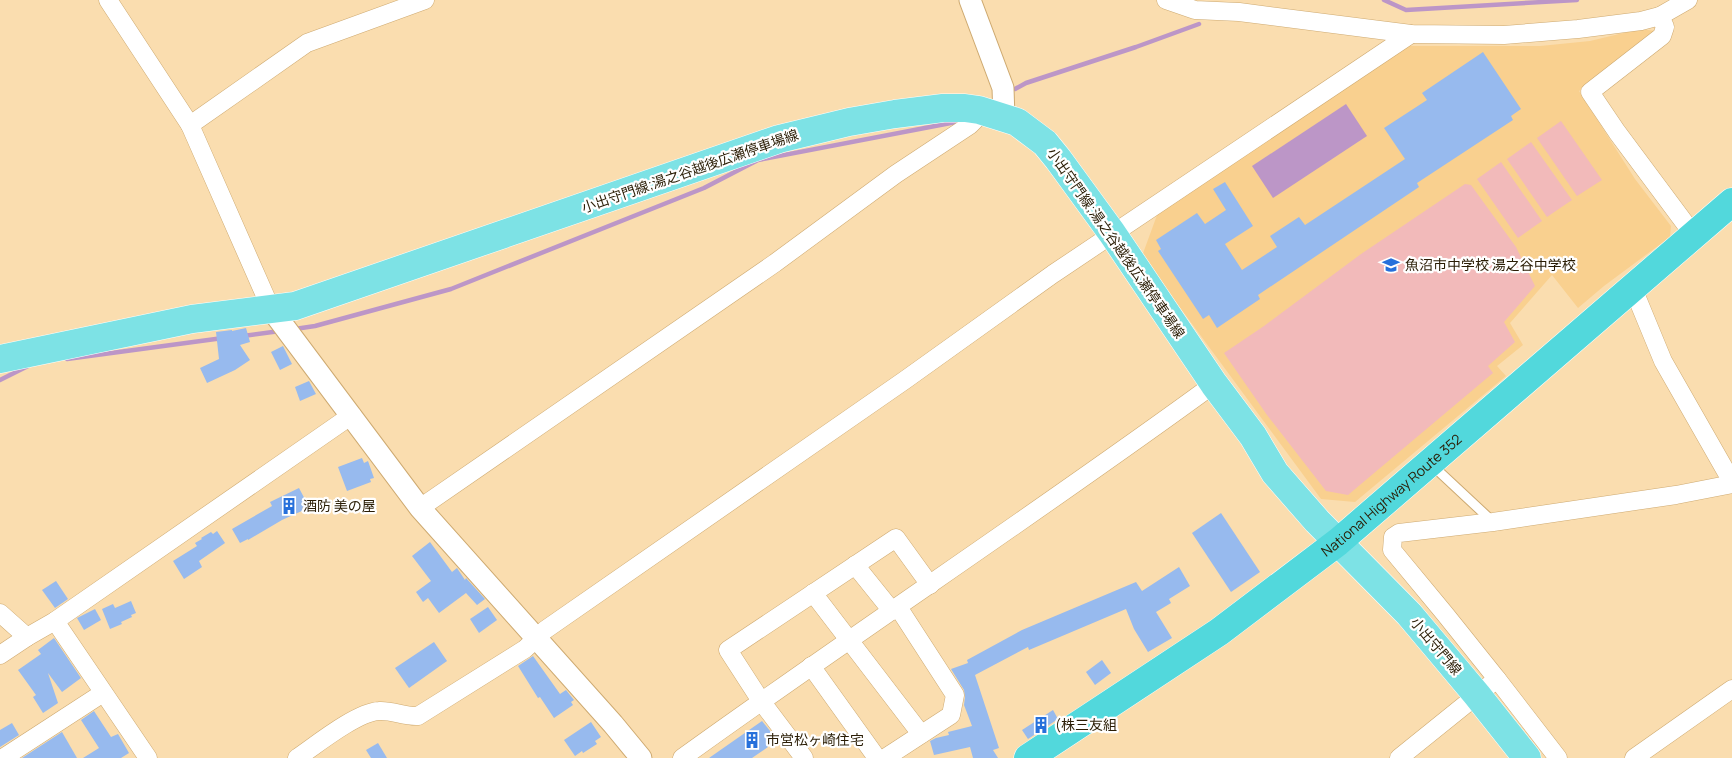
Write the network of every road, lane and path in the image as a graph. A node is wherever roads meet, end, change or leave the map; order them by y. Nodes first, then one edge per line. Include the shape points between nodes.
1 (108, 0) edge
2 (425, 0) edge
3 (970, 0) edge
4 (1166, 0) edge
5 (1688, 0) edge
6 (1660, 16) junction
7 (1411, 34) junction
8 (991, 114) junction
9 (190, 125) junction
10 (1732, 202) edge
11 (1112, 233) junction
12 (1696, 234) junction
13 (1630, 289) junction
14 (271, 309) junction
15 (0, 359) edge
16 (1214, 384) junction
17 (352, 415) junction
18 (1430, 463) junction
19 (1732, 483) edge
20 (420, 508) junction
21 (1493, 522) junction
22 (1338, 542) junction
23 (855, 565) junction
24 (930, 585) junction
25 (814, 593) junction
26 (895, 609) junction
27 (0, 613) edge
28 (55, 621) junction
29 (27, 637) junction
30 (536, 639) junction
31 (849, 640) junction
32 (0, 654) edge
33 (811, 666) junction
34 (1487, 687) junction
35 (1732, 689) edge
36 (103, 693) junction
37 (761, 701) junction
38 (921, 734) junction
39 (3, 758) edge
40 (148, 758) edge
41 (297, 758) edge
42 (641, 758) edge
43 (682, 758) edge
44 (804, 758) edge
45 (877, 758) edge
46 (885, 758) edge
47 (1028, 758) edge
48 (1399, 758) edge
49 (1526, 758) edge
50 (1558, 758) edge
51 (1634, 758) edge

1 - 9 street
2 - 9 street via 306,43
3 - 8 street via 1003,88
4 - 7 street via 1195,10 1239,12
5 - 6 street
6 - 7 street via 1578,29 1513,34
6 - 12 street via 1665,27 1662,36 1590,92
7 - 11 street
8 - 11 main road, 小出守門線;湯之谷越後広瀬停車場線 via 1017,122 1045,143
8 - 14 main road, 小出守門線;湯之谷越後広瀬停車場線 via 965,108 943,108 849,122 779,140 295,306
8 - 20 street via 978,118 896,174 775,263
9 - 14 street
10 - 12 highway, National Highway Route 352
11 - 16 main road, 小出守門線;湯之谷越後広瀬停車場線
11 - 30 street
12 - 13 highway, National Highway Route 352
13 - 18 highway, National Highway Route 352
13 - 19 street via 1638,298 1663,361
14 - 15 main road, 小出守門線;湯之谷越後広瀬停車場線 via 192,319
14 - 17 street
16 - 22 main road, 小出守門線;湯之谷越後広瀬停車場線 via 1296,498
16 - 24 street
17 - 20 street
17 - 28 street
18 - 21 lane
18 - 22 highway, National Highway Route 352
19 - 21 street via 1676,495
20 - 30 street
21 - 34 street via 1399,533 1392,544 1396,556 1445,614
22 - 34 main road, 小出守門線
22 - 47 highway, National Highway Route 352 via 1219,632
23 - 24 street via 896,538
23 - 25 street
23 - 26 street
24 - 26 street
25 - 31 street
25 - 37 street via 728,650
26 - 31 street
26 - 38 street via 955,695 951,715
27 - 29 street
28 - 29 street
28 - 36 street
29 - 32 street
30 - 41 street via 526,649 418,716 380,710 362,715
30 - 42 street
31 - 33 street
31 - 38 street
33 - 37 street
33 - 45 street
34 - 48 street
34 - 49 main road, 小出守門線
34 - 50 street
35 - 51 street
36 - 39 street
36 - 40 street
37 - 43 street
37 - 44 street
38 - 46 street

